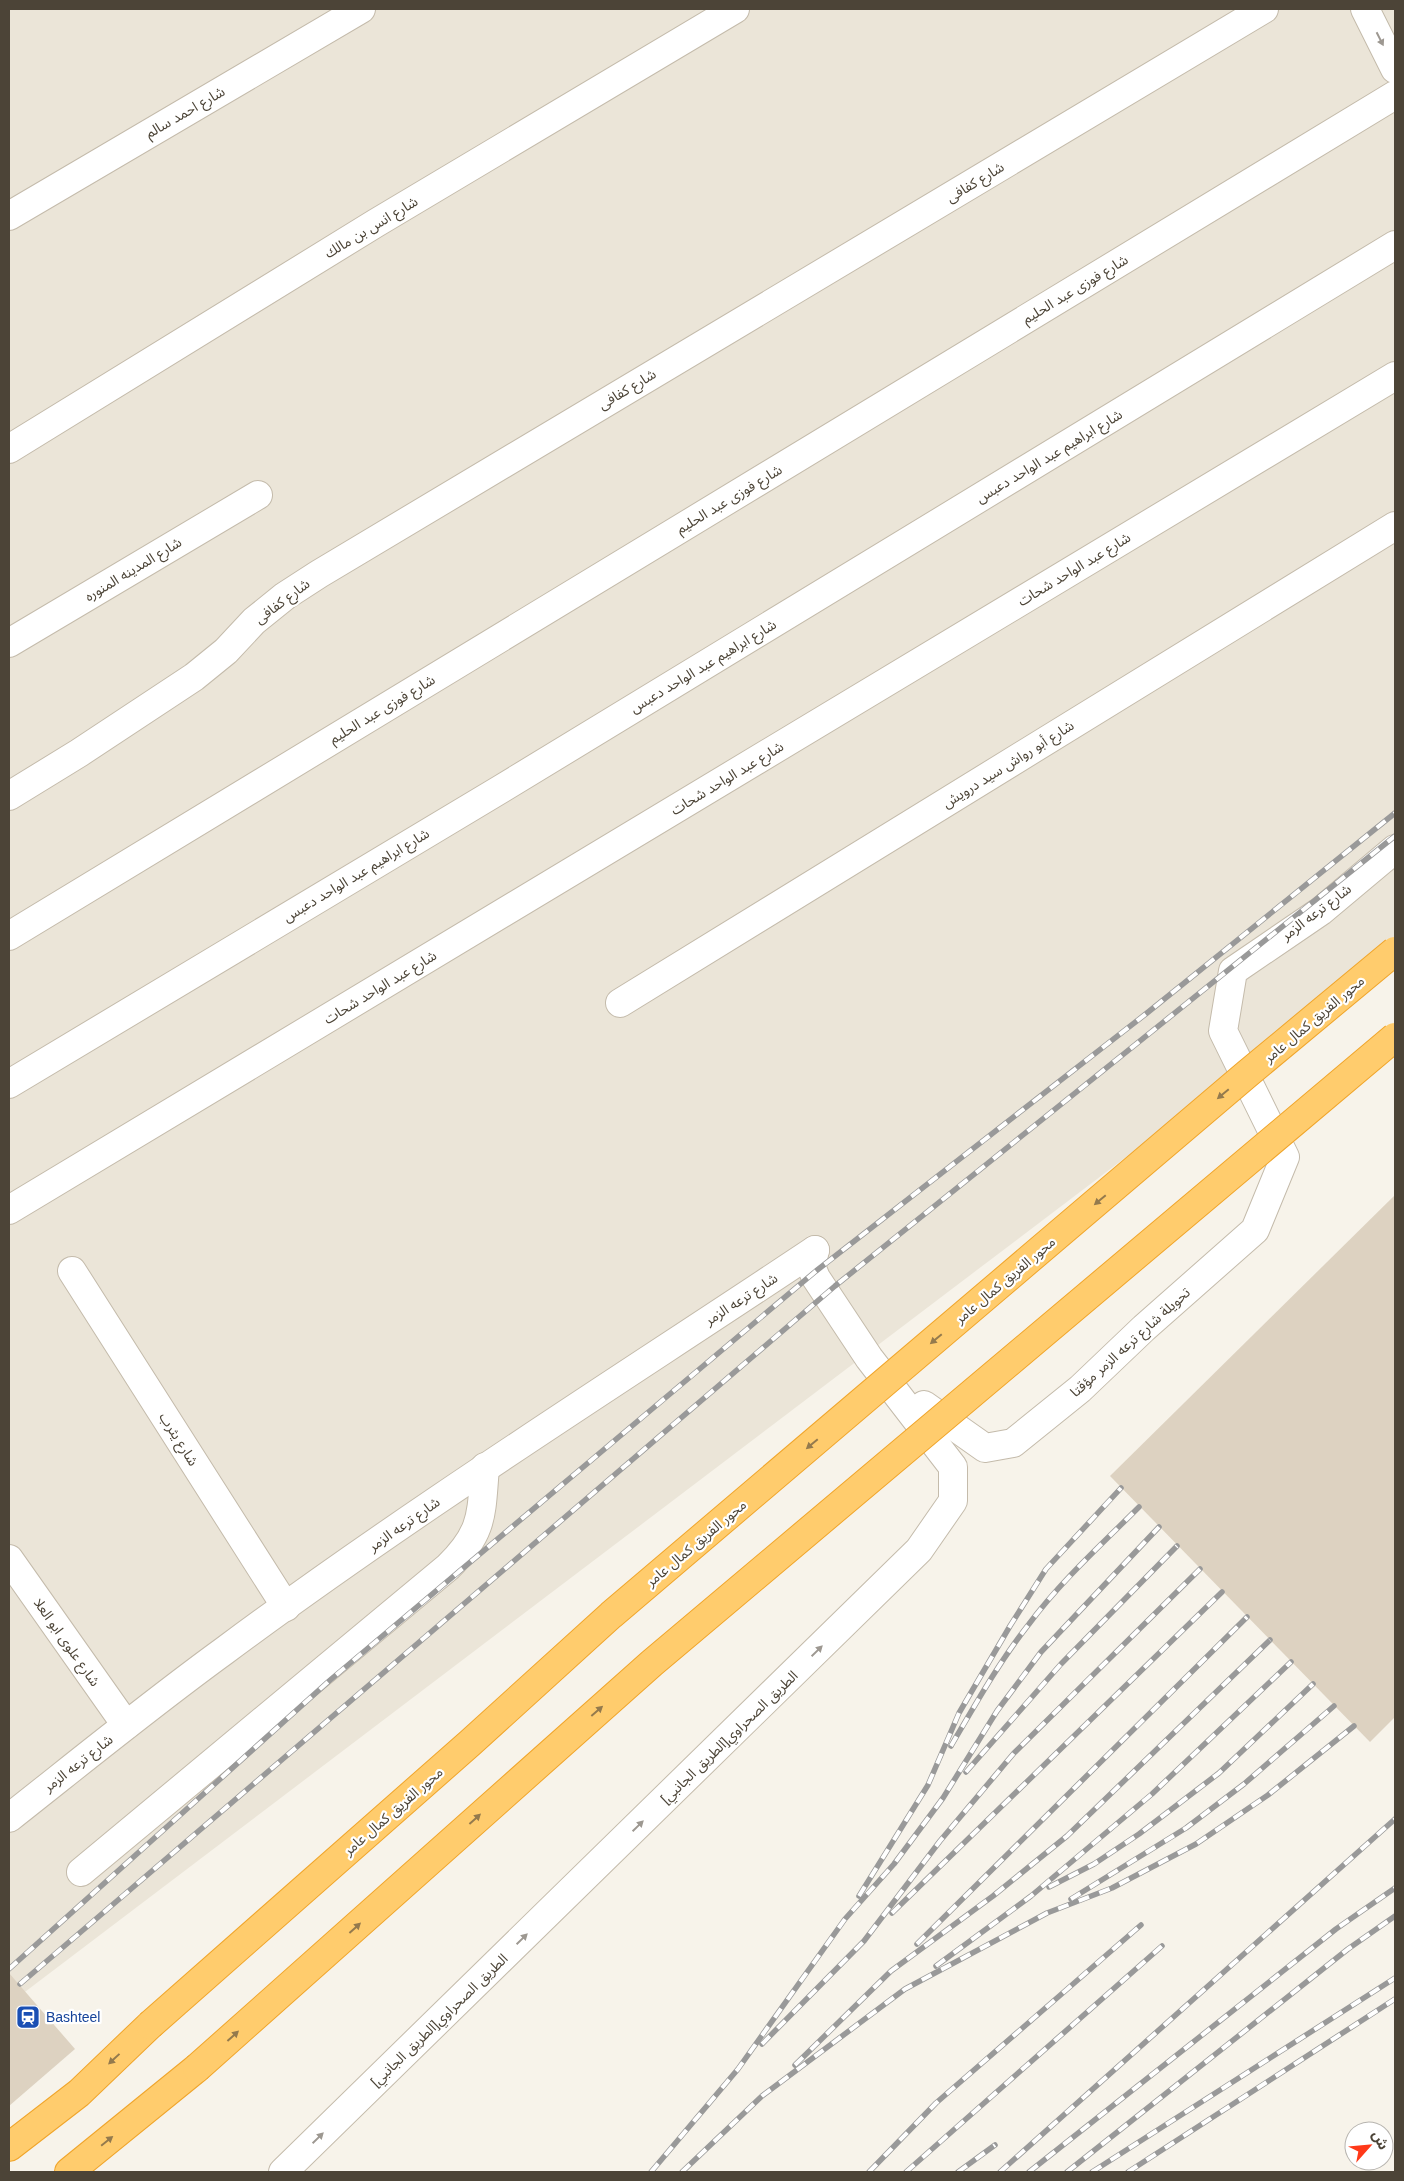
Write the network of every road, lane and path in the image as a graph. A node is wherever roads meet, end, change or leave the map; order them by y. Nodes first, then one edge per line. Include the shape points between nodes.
1 (361, 9) edge
2 (735, 9) edge
3 (1264, 9) edge
4 (1365, 9) edge
5 (1395, 69) edge
6 (1395, 95) edge
7 (9, 216) edge
8 (1395, 245) edge
9 (1395, 376) edge
10 (9, 449) edge
11 (258, 494) dead end
12 (1395, 526) edge
13 (9, 643) edge
14 (9, 796) edge
15 (1395, 849) edge
16 (9, 936) edge
17 (1395, 951) edge
18 (1233, 971) joint
19 (620, 1003) dead end
20 (1395, 1037) edge
21 (9, 1084) edge
22 (9, 1210) edge
23 (815, 1250) junction
24 (72, 1271) dead end
25 (485, 1467) junction
26 (9, 1559) edge
27 (286, 1607) junction
28 (126, 1725) junction
29 (9, 1818) edge
30 (81, 1872) dead end
31 (9, 2147) edge
32 (69, 2172) edge
33 (283, 2172) edge

1 - 7 street, شارع احمد سالم
2 - 10 street, شارع انس بن مالك via 376,223
3 - 14 street, شارع كفافى via 318,574 254,621 226,651 194,677
4 -> 5 street
6 - 16 street, شارع فوزى عبد الحليم
8 - 21 street, شارع ابراهيم عبد الواحد دعبس
9 - 22 street, شارع عبد الواحد شحات
11 - 13 street, شارع المدينه المنوره
12 - 19 street, شارع أبو رواش سيد درويش
15 - 18 street, شارع ترعه الزمر via 1321,911
17 -> 31 highway, محور الفريق كمال عامر, bridge via 611,1615 79,2093
18 - 23 street, تحويلة شارع ترعه الزمر مؤقتا via 1223,1031 1285,1156 1255,1230 1080,1389 1013,1443 985,1448 924,1404 888,1360
32 -> 20 highway, bridge via 197,2068 652,1663
23 - 25 street, شارع ترعه الزمر
33 -> 23 street, الطريق الصحراوي[الطريق الجانبي] via 920,1550 953,1501 953,1467 869,1358 816,1278 811,1266
24 - 27 street, شارع يثرب
25 - 27 street, شارع ترعه الزمر
25 - 30 street via 481,1514 465,1550
26 - 28 street, شارع علوى ابو العلا
27 - 28 street, شارع ترعه الزمر
28 - 29 street, شارع ترعه الزمر

